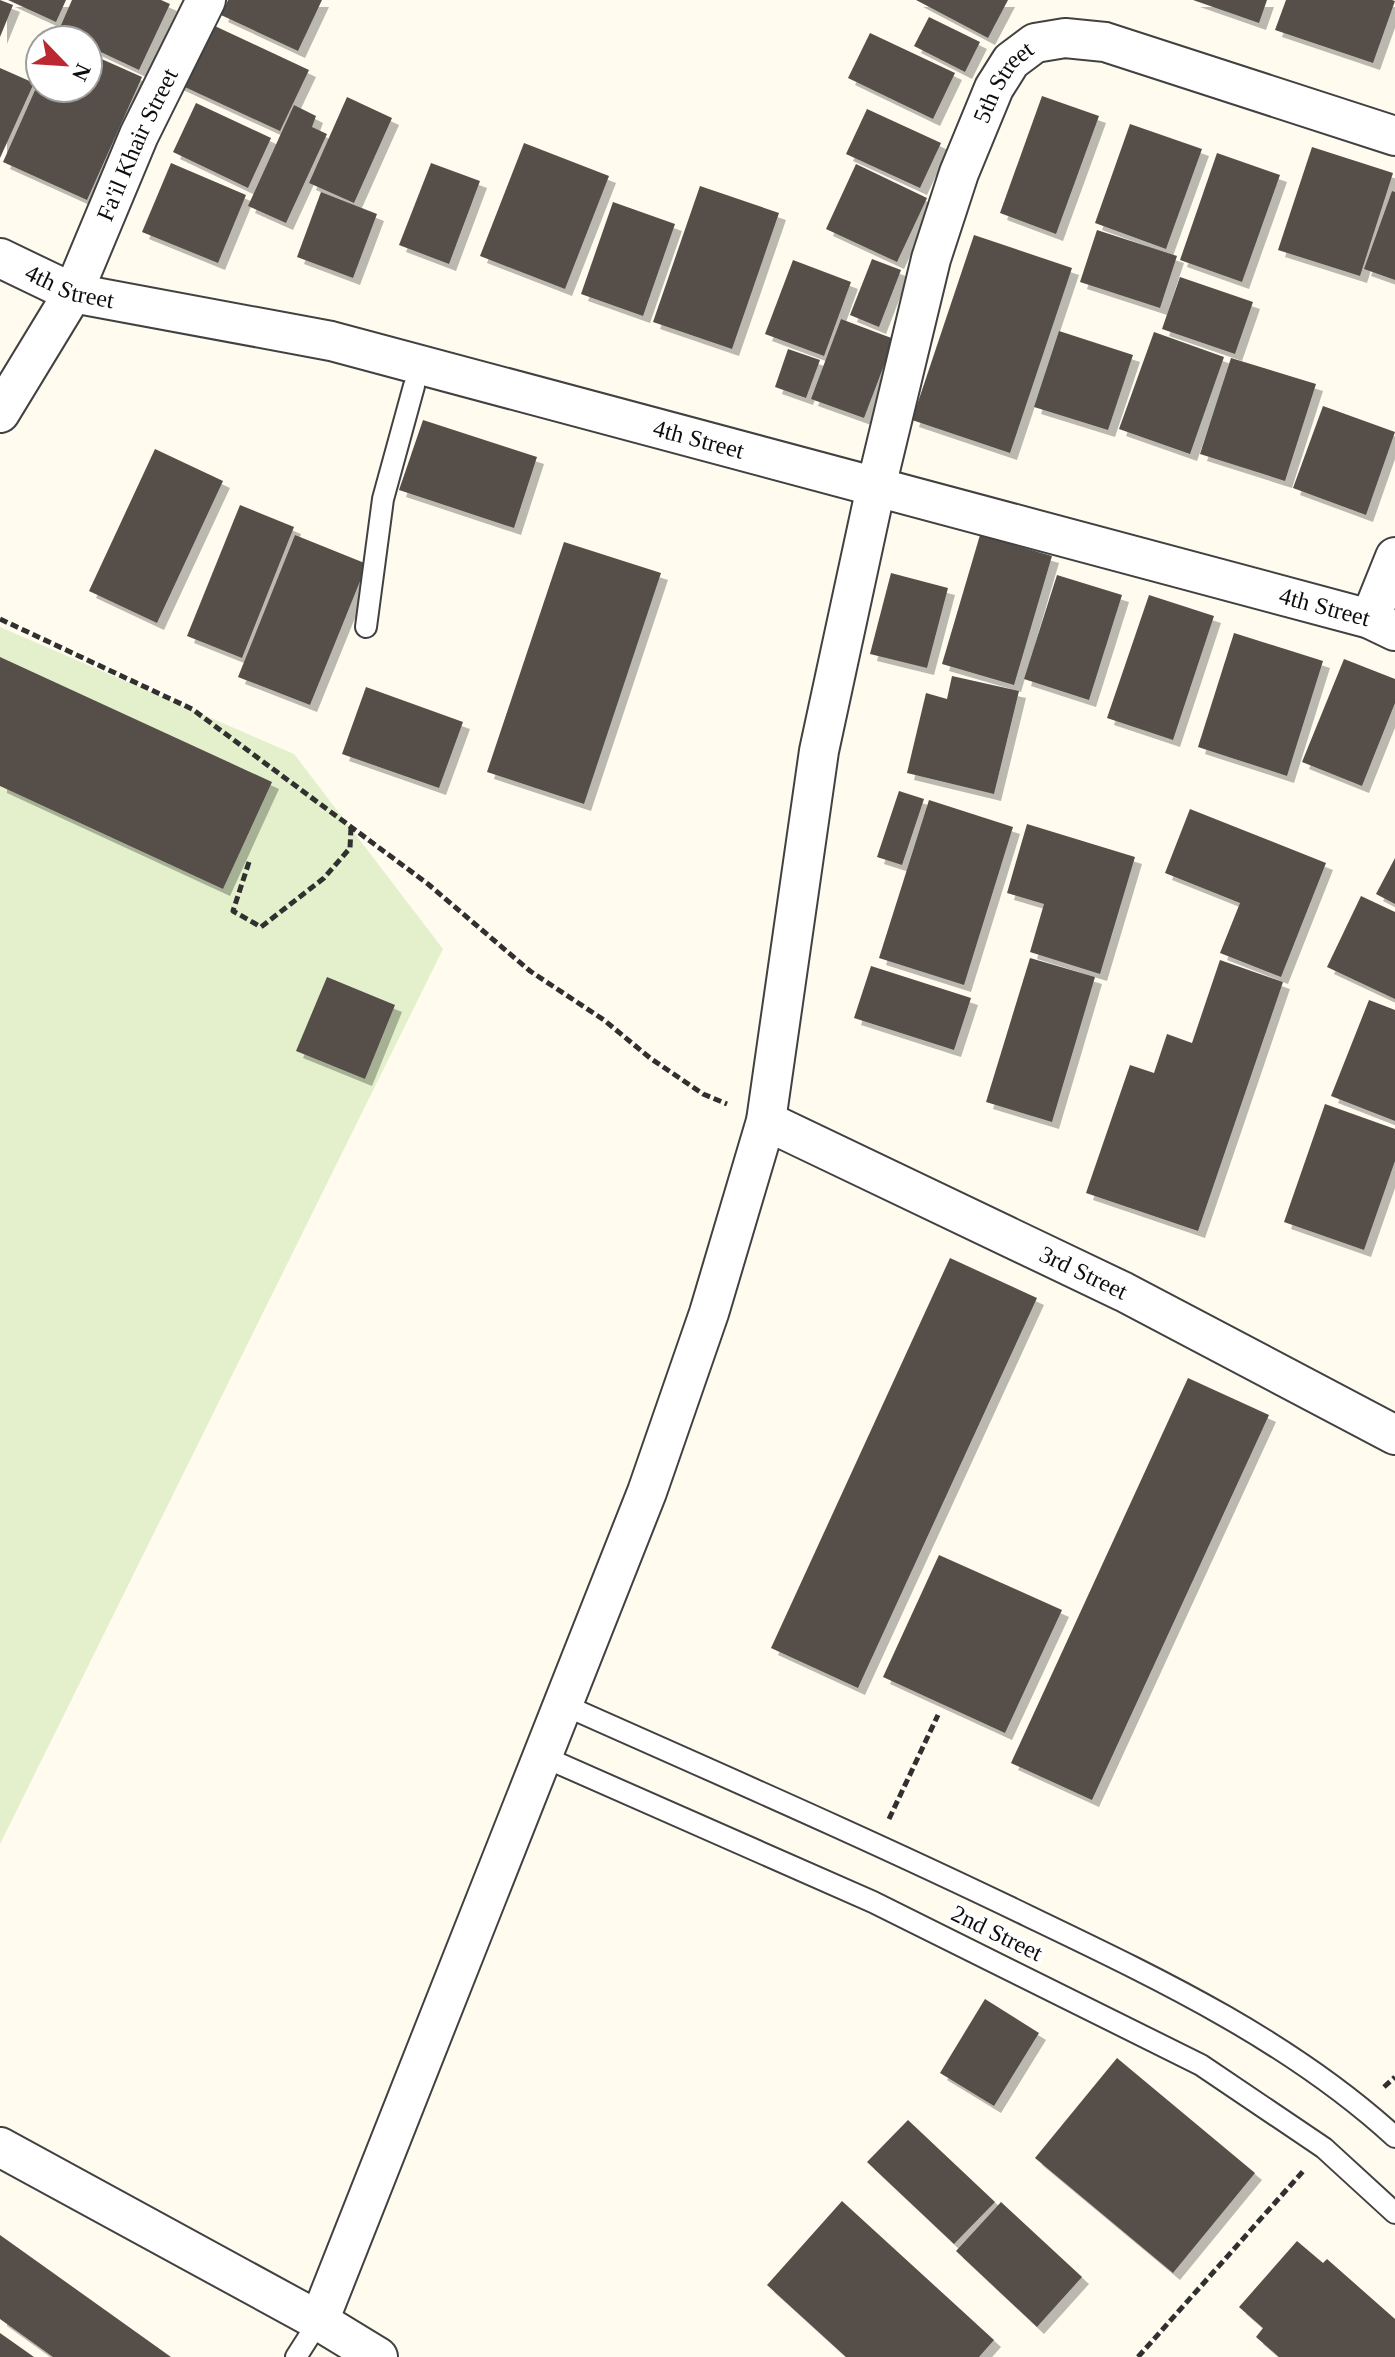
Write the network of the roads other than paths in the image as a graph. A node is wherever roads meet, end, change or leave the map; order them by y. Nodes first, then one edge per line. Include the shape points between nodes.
1 (206, 0) edge
2 (1395, 136) edge
3 (0, 258) edge
4 (73, 293) junction
5 (414, 386) dead end
6 (0, 413) edge
7 (876, 487) junction
8 (1395, 557) edge
9 (1382, 625) edge
10 (366, 627) dead end
11 (766, 1121) junction
12 (1395, 1435) edge
13 (564, 1705) junction
14 (544, 1757) junction
15 (1395, 2137) edge
16 (0, 2147) edge
17 (1395, 2213) edge
18 (319, 2321) junction
19 (296, 2357) edge
20 (378, 2357) edge

1 - 4 street, Fa'il Khair Street via 139,135
2 - 7 street, 5th Street via 1105,42 1065,38 1035,43 1011,61 994,88 959,173 931,259
3 - 4 street, 4th Street
4 - 6 street, Fa'il Khair Street
4 - 7 street, 4th Street via 331,341
5 - 10 lane via 383,499
7 - 9 street, 4th Street
7 - 11 street, 5th Street via 819,751
8 - 9 street
11 - 12 street, 3rd Street via 1124,1292
11 - 13 street, 5th Street via 699,1343
13 - 14 street, 5th Street
13 - 15 lane, 2nd Street via 877,1844 1229,2017 1362,2107
14 - 17 lane, 2nd Street via 873,1902 1201,2065 1324,2148
14 - 18 street, 5th Street
16 - 18 street
18 - 19 lane
18 - 20 street

